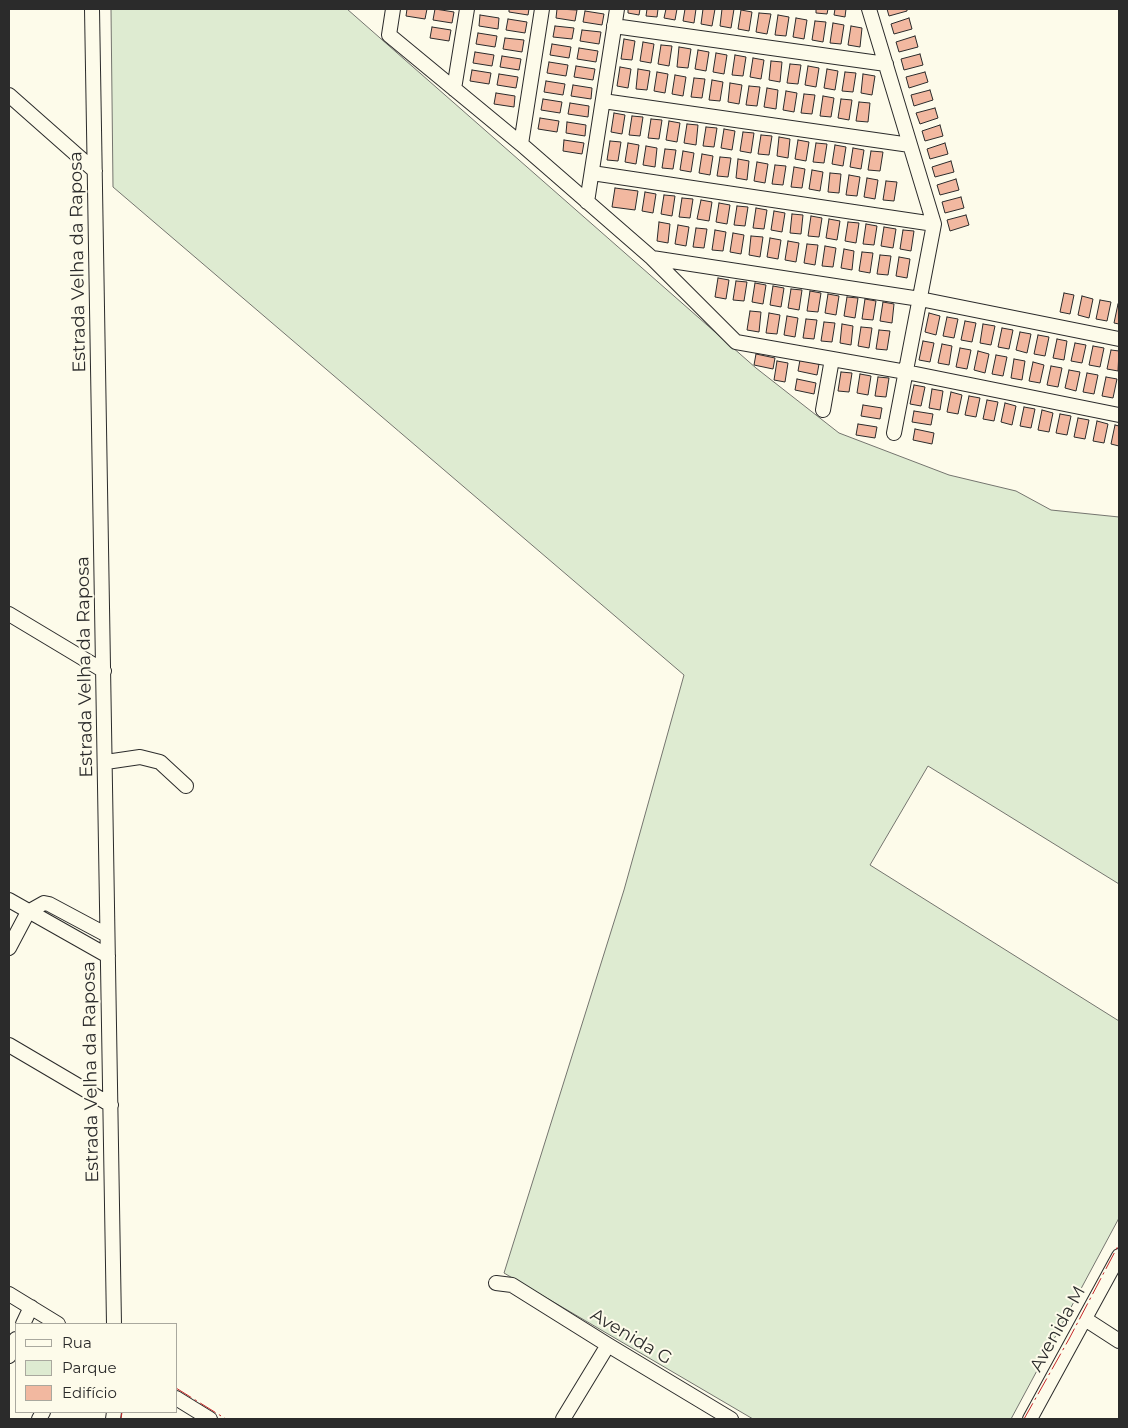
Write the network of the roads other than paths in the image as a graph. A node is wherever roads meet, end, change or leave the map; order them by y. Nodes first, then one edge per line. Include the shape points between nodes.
1 (92, 9) edge
2 (393, 9) edge
3 (466, 9) edge
4 (542, 9) edge
5 (617, 9) edge
6 (870, 9) edge
7 (614, 26) junction
8 (886, 64) junction
9 (454, 89) junction
10 (9, 95) edge
11 (603, 101) junction
12 (521, 144) junction
13 (910, 145) junction
14 (95, 171) junction
15 (592, 173) junction
16 (587, 202) junction
17 (934, 224) junction
18 (652, 258) junction
19 (920, 299) junction
20 (1119, 339) edge
21 (832, 359) junction
22 (906, 372) junction
23 (824, 410) dead end
24 (1119, 415) edge
25 (894, 433) dead end
26 (9, 614) edge
27 (104, 671) junction
28 (106, 762) junction
29 (186, 786) dead end
30 (9, 900) edge
31 (28, 912) junction
32 (107, 936) junction
33 (9, 948) edge
34 (108, 956) junction
35 (9, 1045) edge
36 (111, 1105) junction
37 (1119, 1256) edge
38 (496, 1282) dead end
39 (9, 1294) edge
40 (31, 1307) junction
41 (1085, 1319) junction
42 (23, 1323) edge
43 (56, 1323) edge
44 (114, 1323) edge
45 (1119, 1340) edge
46 (15, 1341) edge
47 (608, 1345) junction
48 (9, 1356) edge
49 (178, 1399) edge
50 (210, 1419) edge
51 (562, 1419) edge
52 (731, 1419) edge
53 (1030, 1419) edge

1 - 14 street, Estrada Velha da Raposa
2 - 9 street via 389,35
3 - 9 street
4 - 12 street
5 - 7 street
6 - 8 street
7 - 8 street
7 - 11 street
8 - 13 street
9 - 12 street
10 - 14 street
11 - 13 street
11 - 15 street
12 - 16 street
13 - 17 street
14 - 27 street, Estrada Velha da Raposa
15 - 16 street
15 - 17 street
16 - 18 street
17 - 19 street
18 - 19 street
18 - 21 street via 736,342
19 - 20 street
19 - 22 street
21 - 22 street
21 - 23 street
22 - 24 street
22 - 25 street
26 - 27 street
27 - 28 street, Estrada Velha da Raposa
28 - 29 street via 140,758 160,762
28 - 32 street, Estrada Velha da Raposa
30 - 31 street
31 - 32 street via 40,904 49,904
31 - 33 street
31 - 34 street
32 - 34 street, Estrada Velha da Raposa
34 - 36 street, Estrada Velha da Raposa
35 - 36 street
36 - 44 street, Estrada Velha da Raposa
37 - 41 street, Avenida M
38 - 47 street, Avenida G via 512,1285
39 - 40 street
40 - 42 street
40 - 43 street
41 - 45 street
41 - 53 street, Avenida M
46 - 48 street
47 - 51 street
47 - 52 street, Avenida G
49 - 50 street

